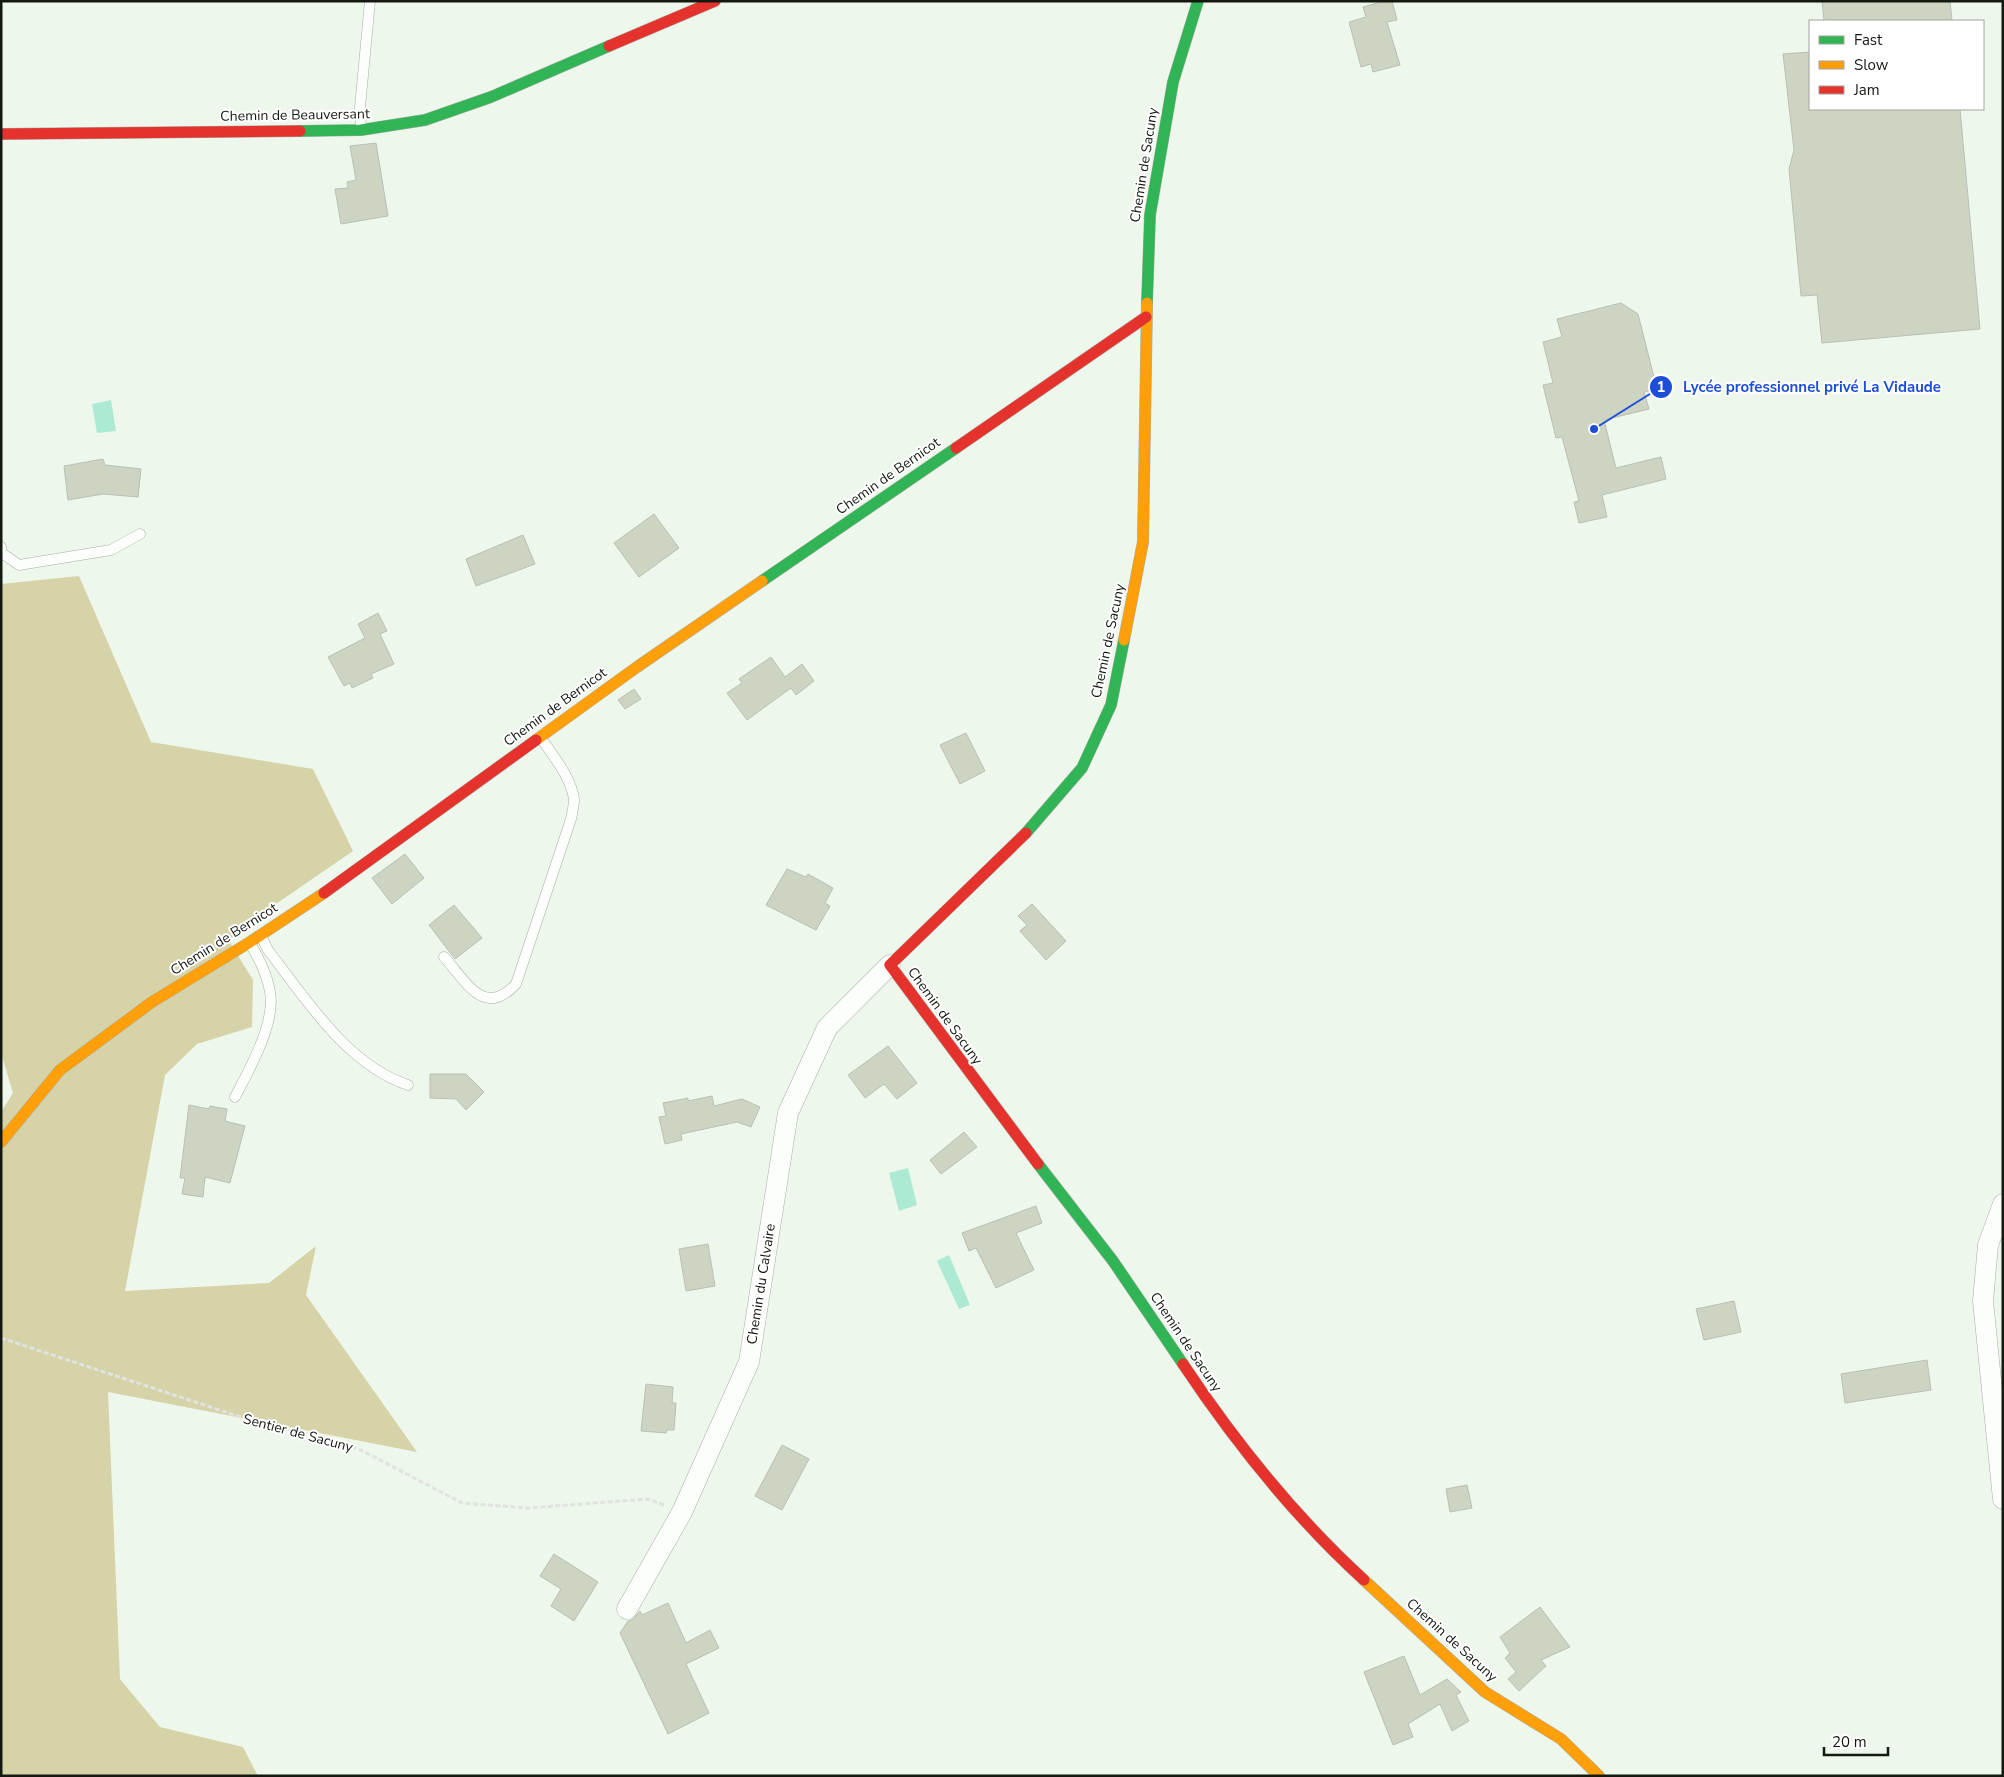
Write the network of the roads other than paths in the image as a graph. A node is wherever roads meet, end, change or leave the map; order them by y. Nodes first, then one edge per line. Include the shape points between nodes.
1 (370, 1) edge
2 (715, 1) edge
3 (1198, 1) edge
4 (360, 130) junction
5 (1, 134) edge
6 (1146, 317) junction
7 (140, 534) dead end
8 (1, 547) edge
9 (540, 737) junction
10 (260, 935) junction
11 (250, 942) junction
12 (444, 957) dead end
13 (890, 965) junction
14 (408, 1085) dead end
15 (235, 1097) dead end
16 (1, 1142) edge
17 (2003, 1204) edge
18 (2003, 1499) edge
19 (627, 1609) dead end
20 (1599, 1776) edge

1 - 4 lane
2 - 4 street, Chemin de Beauversant via 491,97 425,120
3 - 6 street, Chemin de Sacuny via 1173,82 1150,215
4 - 5 street, Chemin de Beauversant
6 - 9 street, Chemin de Bernicot
6 - 13 street, Chemin de Sacuny via 1143,542 1111,705 1082,768 1028,831
7 - 8 lane via 111,550 19,565 2,553
9 - 10 street, Chemin de Bernicot via 338,883
9 - 12 lane via 566,776 574,801 571,819 516,984 507,994 494,999 482,998
10 - 11 street, Chemin de Bernicot
10 - 14 lane via 268,950 333,1032 372,1067
11 - 15 lane via 265,971 271,995 263,1041
11 - 16 street, Chemin de Bernicot via 152,1002 60,1070
13 - 19 street, Chemin du Calvaire via 828,1028 788,1113 749,1362 682,1512
13 - 20 street, Chemin de Sacuny via 999,1114 1113,1261 1211,1406 1280,1493 1347,1565 1485,1692 1561,1740
17 - 18 street via 1988,1245 1983,1300

